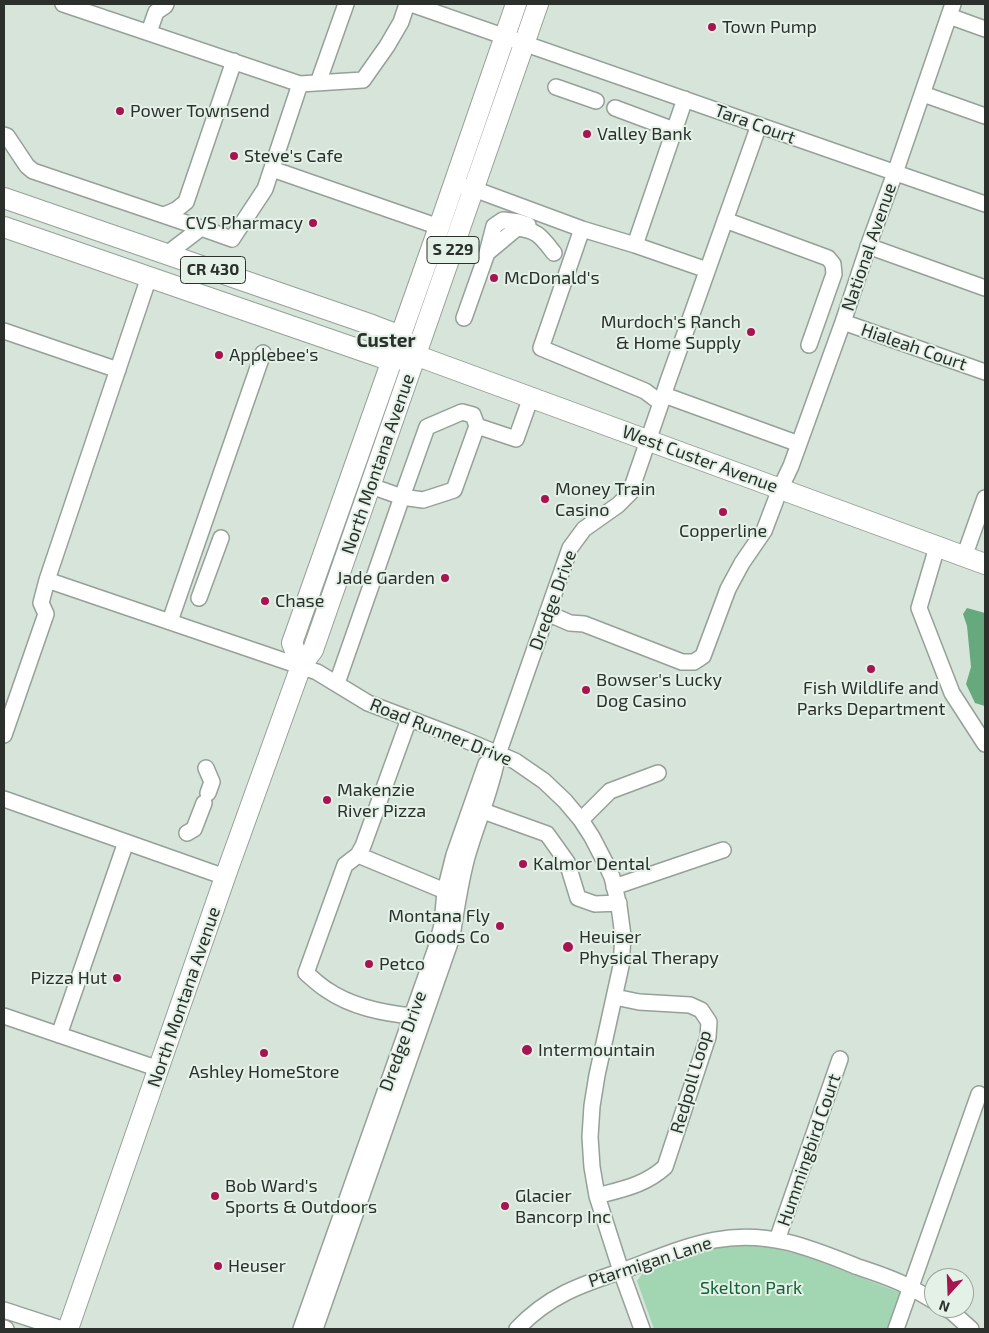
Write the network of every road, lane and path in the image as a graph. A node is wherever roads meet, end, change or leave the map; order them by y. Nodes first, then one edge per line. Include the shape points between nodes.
1 (63, 4) edge
2 (166, 4) edge
3 (346, 4) edge
4 (409, 4) edge
5 (516, 4) edge
6 (538, 4) edge
7 (951, 10) edge
8 (985, 29) edge
9 (150, 32) junction
10 (505, 36) junction
11 (524, 43) junction
12 (234, 61) junction
13 (318, 83) junction
14 (300, 84) junction
15 (556, 87) dead end
16 (922, 94) junction
17 (685, 99) junction
18 (596, 101) dead end
19 (615, 108) dead end
20 (985, 116) edge
21 (759, 125) junction
22 (674, 130) junction
23 (4, 135) edge
24 (272, 169) junction
25 (895, 173) junction
26 (454, 184) junction
27 (474, 190) junction
28 (4, 198) edge
29 (985, 204) edge
30 (164, 215) junction
31 (725, 220) junction
32 (4, 227) edge
33 (201, 228) junction
34 (439, 228) junction
35 (582, 229) junction
36 (635, 244) junction
37 (868, 246) junction
38 (554, 253) dead end
39 (166, 254) junction
40 (707, 270) junction
41 (149, 277) junction
42 (985, 288) edge
43 (464, 318) dead end
44 (843, 322) junction
45 (4, 331) edge
46 (401, 336) junction
47 (809, 345) dead end
48 (263, 353) dead end
49 (415, 354) junction
50 (392, 361) junction
51 (118, 370) junction
52 (985, 372) edge
53 (531, 397) junction
54 (663, 399) junction
55 (477, 426) junction
56 (648, 440) junction
57 (799, 444) junction
58 (371, 486) junction
59 (780, 489) junction
60 (402, 496) junction
61 (985, 498) edge
62 (221, 538) dead end
63 (937, 546) junction
64 (964, 557) junction
65 (985, 564) edge
66 (47, 580) junction
67 (200, 598) dead end
68 (547, 613) junction
69 (170, 621) junction
70 (301, 666) junction
71 (337, 683) junction
72 (409, 719) junction
73 (4, 736) edge
74 (985, 744) edge
75 (498, 754) junction
76 (206, 768) dead end
77 (658, 773) dead end
78 (4, 799) edge
79 (483, 811) junction
80 (581, 820) junction
81 (187, 833) dead end
82 (126, 842) junction
83 (723, 850) dead end
84 (358, 855) junction
85 (225, 877) junction
86 (614, 887) junction
87 (445, 891) junction
88 (619, 903) junction
89 (615, 997) junction
90 (4, 1016) edge
91 (412, 1016) junction
92 (59, 1035) junction
93 (840, 1059) dead end
94 (158, 1070) junction
95 (979, 1094) dead end
96 (597, 1196) junction
97 (777, 1240) junction
98 (621, 1271) junction
99 (910, 1287) junction
100 (924, 1295) edge
101 (4, 1310) edge
102 (959, 1318) edge
103 (62, 1329) edge
104 (68, 1329) edge
105 (301, 1329) edge
106 (315, 1329) edge
107 (517, 1329) edge
108 (642, 1329) edge
109 (896, 1329) edge
110 (971, 1329) edge

1 - 9 street
2 - 9 street via 156,12
3 - 13 street
4 - 10 street, Tara Court
4 - 13 street via 388,46 363,80
5 - 10 main road, North Montana Avenue / S 229
6 - 11 main road, North Montana Avenue / S 229
7 - 8 street
7 - 16 street, National Avenue
9 - 12 street
10 - 11 street, Tara Court
10 - 26 main road, North Montana Avenue / S 229
11 - 17 street, Tara Court
11 - 27 main road, North Montana Avenue / S 229
12 - 14 street
12 - 30 street via 186,202
13 - 14 street
14 - 24 street
15 - 18 street
16 - 20 street
16 - 25 street, National Avenue
17 - 21 street, Tara Court
17 - 22 street
19 - 22 street
21 - 25 street, Tara Court
21 - 31 street, Dredge Drive
22 - 36 street
23 - 30 street via 33,171
24 - 33 street via 265,189 232,239
24 - 34 street
25 - 29 street, Tara Court
25 - 37 street, National Avenue
26 - 27 street
26 - 34 main road, North Montana Avenue / S 229
27 - 35 street
27 - 49 main road, North Montana Avenue / S 229
28 - 39 main road, CR 430
30 - 33 street
31 - 40 street, Dredge Drive
31 - 47 street via 828,258 833,264 834,274
32 - 41 main road, CR 430
33 - 39 street
34 - 46 main road, North Montana Avenue / S 229
35 - 36 street
35 - 54 street via 541,348
36 - 40 street
37 - 42 street
37 - 44 street, National Avenue
38 - 43 street via 540,235 517,228 487,253
39 - 46 main road, CR 430
40 - 54 street, Dredge Drive
41 - 50 main road, CR 430
41 - 51 street
44 - 52 street, Hialeah Court
44 - 57 street, National Avenue
45 - 51 street
46 - 49 main road
46 - 50 main road, North Montana Avenue / S 229
48 - 69 street
49 - 50 main road
49 - 53 main road, West Custer Avenue
49 - 58 main road, North Montana Avenue / S 229
50 - 70 main road, North Montana Avenue / S 229 via 292,643
51 - 66 street
53 - 55 street via 516,439
53 - 56 main road, West Custer Avenue
54 - 56 street, Dredge Drive
54 - 57 street
55 - 60 street via 454,490 423,500
55 - 60 street via 474,415 462,412 427,427
56 - 59 main road, West Custer Avenue
56 - 68 street, Dredge Drive via 630,493 584,528 570,548
57 - 59 street, National Avenue
58 - 60 street
58 - 70 main road, North Montana Avenue / S 229 via 313,650
59 - 63 main road, West Custer Avenue
59 - 68 street, National Avenue via 764,531 728,589 703,656 694,662 682,662
60 - 71 street
61 - 64 street
62 - 67 street
63 - 64 main road, West Custer Avenue
63 - 74 street via 919,608 952,693
64 - 65 main road, West Custer Avenue
66 - 69 street, Road Runner Drive
66 - 73 street via 41,603 46,614
68 - 75 street, Dredge Drive
69 - 70 street, Road Runner Drive
70 - 71 street, Road Runner Drive
70 - 85 main road, North Montana Avenue / S 229
71 - 72 street, Road Runner Drive via 368,703
72 - 75 street, Road Runner Drive
72 - 84 street
75 - 79 street, Dredge Drive
75 - 80 street, Road Runner Drive via 544,781
75 - 87 street, Dredge Drive via 486,764
76 - 81 street via 212,782 194,829
77 - 80 street via 610,791
78 - 82 street
79 - 88 street via 548,834 567,862 578,898 595,904
79 - 106 street, Dredge Drive via 467,858 452,937
80 - 86 street, Road Runner Drive via 606,864
82 - 85 street
82 - 92 street
83 - 86 street
84 - 87 street
84 - 91 street via 345,865 306,973 327,990 352,1003 386,1014
85 - 94 main road, North Montana Avenue / S 229
86 - 88 street, Road Runner Drive
87 - 91 street, Dredge Drive via 436,948
88 - 89 street, Road Runner Drive via 623,951
89 - 96 street, Road Runner Drive via 592,1106 592,1167
89 - 96 street, Redpoll Loop via 690,1005 701,1010 709,1022 708,1038 666,1166 641,1184
90 - 92 street
91 - 105 street, Dredge Drive
92 - 94 street
93 - 97 street, Hummingbird Court
94 - 104 main road, North Montana Avenue / S 229
95 - 99 street
96 - 98 street, Road Runner Drive
97 - 98 street, Ptarmigan Lane via 716,1240
97 - 99 street, Ptarmigan Lane via 800,1245
98 - 107 street, Ptarmigan Lane via 567,1291 541,1307
98 - 108 street, Road Runner Drive
99 - 100 street, Ptarmigan Lane
99 - 109 street
101 - 103 street
102 - 110 street

